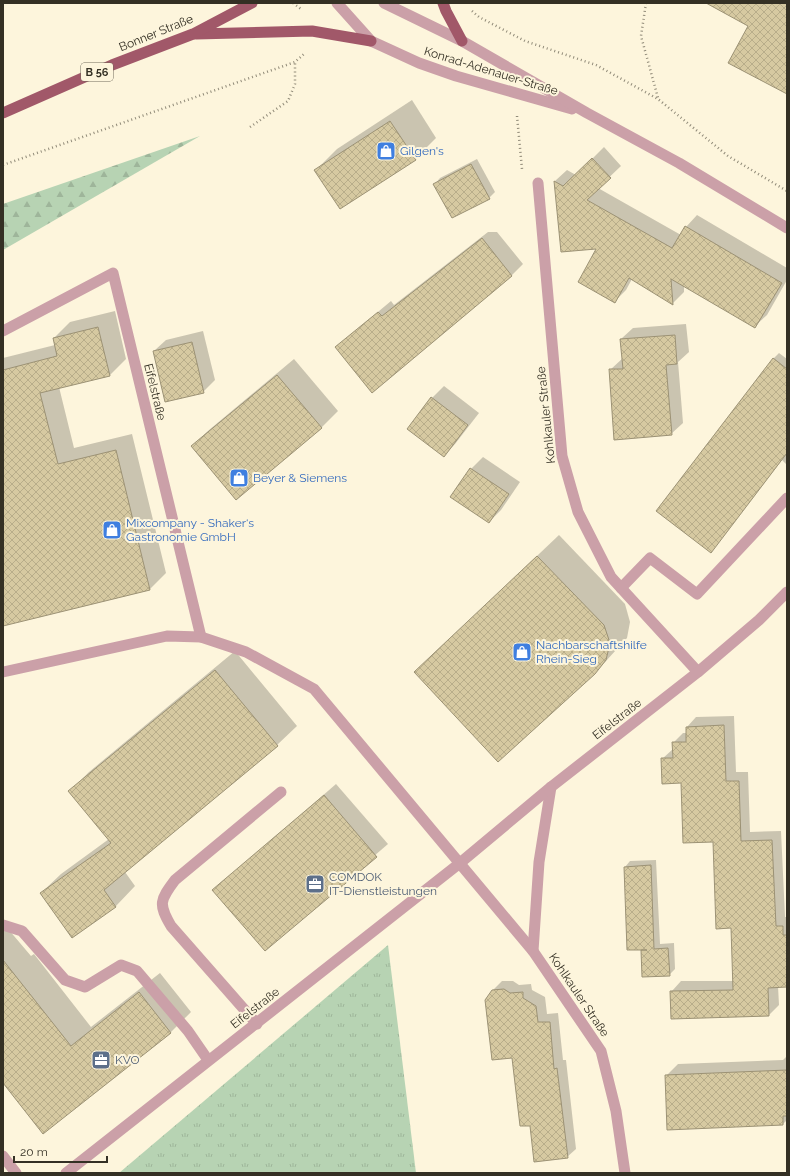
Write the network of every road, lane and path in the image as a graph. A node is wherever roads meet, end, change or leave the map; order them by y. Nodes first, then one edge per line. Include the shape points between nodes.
1 (252, 3) edge
2 (337, 3) edge
3 (384, 3) edge
4 (443, 3) edge
5 (646, 3) edge
6 (468, 8) dead end
7 (312, 31) junction
8 (193, 34) junction
9 (462, 41) junction
10 (371, 42) junction
11 (295, 62) junction
12 (516, 94) junction
13 (658, 99) junction
14 (586, 112) junction
15 (3, 113) edge
16 (250, 127) dead end
17 (3, 165) edge
18 (538, 183) joint
19 (787, 191) edge
20 (787, 228) edge
21 (3, 331) edge
22 (787, 498) edge
23 (621, 588) junction
24 (787, 592) edge
25 (201, 637) junction
26 (3, 672) edge
27 (698, 672) junction
28 (550, 787) junction
29 (281, 792) dead end
30 (460, 863) junction
31 (3, 924) edge
32 (534, 950) junction
33 (257, 1024) junction
34 (208, 1060) junction
35 (3, 1156) edge
36 (16, 1173) edge
37 (66, 1173) edge
38 (625, 1173) edge

1 - 8 main road, Bonner Straße / B 56
2 - 10 street, Konrad-Adenauer-Straße
3 - 9 street, Konrad-Adenauer-Straße
4 - 9 main road
5 - 13 path via 641,36
6 - 13 path via 479,17 525,41 596,65
7 - 8 main road
7 - 10 main road
7 - 11 path via 309,49
8 - 15 main road, Bonner Straße / B 56 via 112,65
9 - 14 street, Konrad-Adenauer-Straße
10 - 12 street, Konrad-Adenauer-Straße via 419,63
11 - 16 path via 295,84 288,101
11 - 17 path
12 - 14 street, Konrad-Adenauer-Straße
12 - 18 path via 522,174
13 - 19 path via 728,156
14 - 20 street, Konrad-Adenauer-Straße via 679,163
18 - 23 street, Kohlkauler Straße via 562,456 578,512 611,577
21 - 25 street, Eifelstraße via 113,273
22 - 23 street via 697,594 650,558
23 - 27 street, Kohlkauler Straße
24 - 27 street, Eifelstraße via 759,620
25 - 26 street via 167,636
25 - 30 street via 246,652 314,689
27 - 28 street, Eifelstraße
28 - 30 street, Eifelstraße
28 - 32 street, Kohlkauler Straße via 539,862
29 - 33 street via 175,880 163,896 163,913 171,926
30 - 32 street, Kohlkauler Straße
30 - 33 street, Eifelstraße
31 - 34 street via 22,931 65,980 85,987 121,965 137,971 188,1031
32 - 38 street, Kohlkauler Straße via 600,1051 616,1111
33 - 34 street, Eifelstraße
34 - 37 street, Eifelstraße
35 - 36 street

